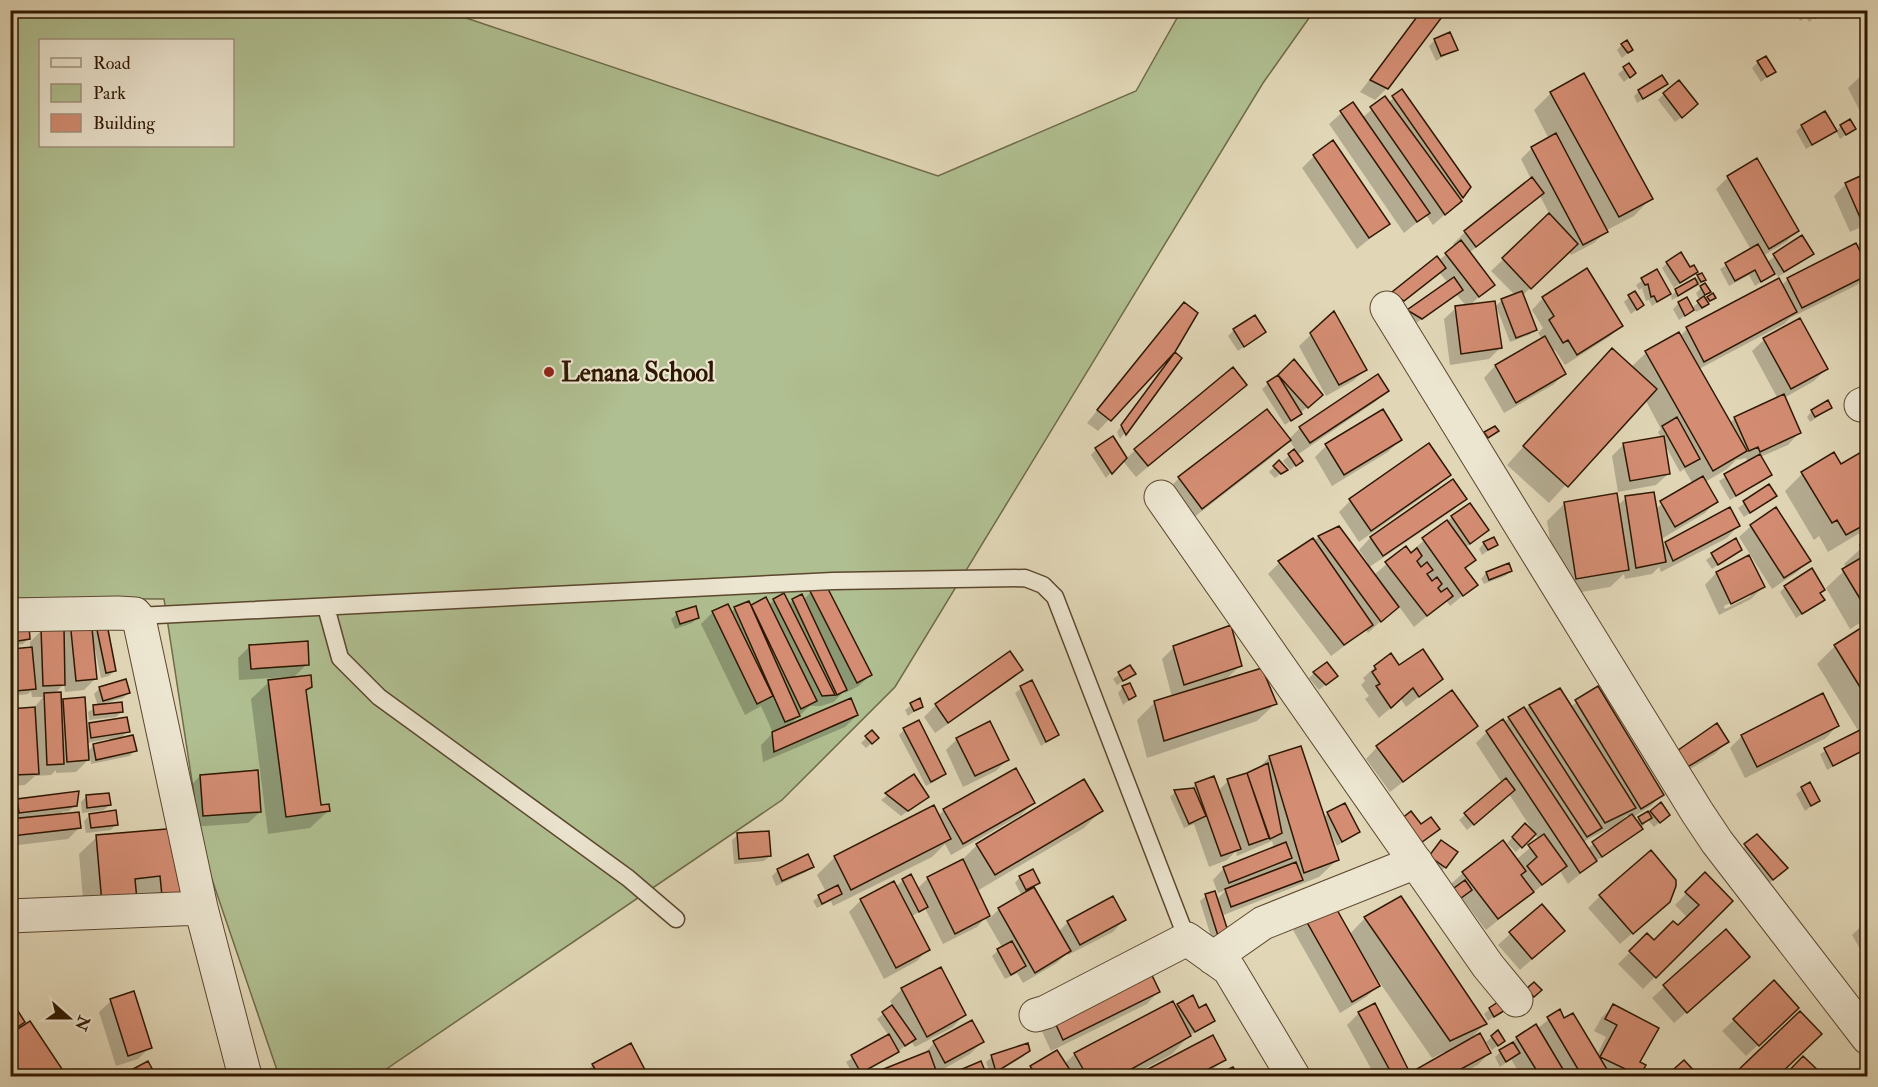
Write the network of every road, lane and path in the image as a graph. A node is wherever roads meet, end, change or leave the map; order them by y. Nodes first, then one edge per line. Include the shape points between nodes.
1 (1387, 308) dead end
2 (1161, 497) dead end
3 (326, 607) junction
4 (10, 615) edge
5 (137, 616) junction
6 (1416, 862) junction
7 (201, 908) junction
8 (10, 916) edge
9 (676, 919) dead end
10 (1186, 939) junction
11 (1213, 958) junction
12 (1516, 1000) dead end
13 (1036, 1015) dead end
14 (1868, 1038) edge
15 (245, 1077) edge
16 (1293, 1077) edge

1 - 14 street via 1697,813
2 - 6 street
3 - 5 lane
3 - 9 lane via 340,658 379,697 628,878
3 - 10 lane via 856,581 1025,578 1043,585 1055,597
4 - 5 street
5 - 7 street
6 - 11 street via 1263,923
6 - 12 street
7 - 8 street
7 - 15 street
10 - 11 street
10 - 13 street
11 - 16 street via 1229,969

